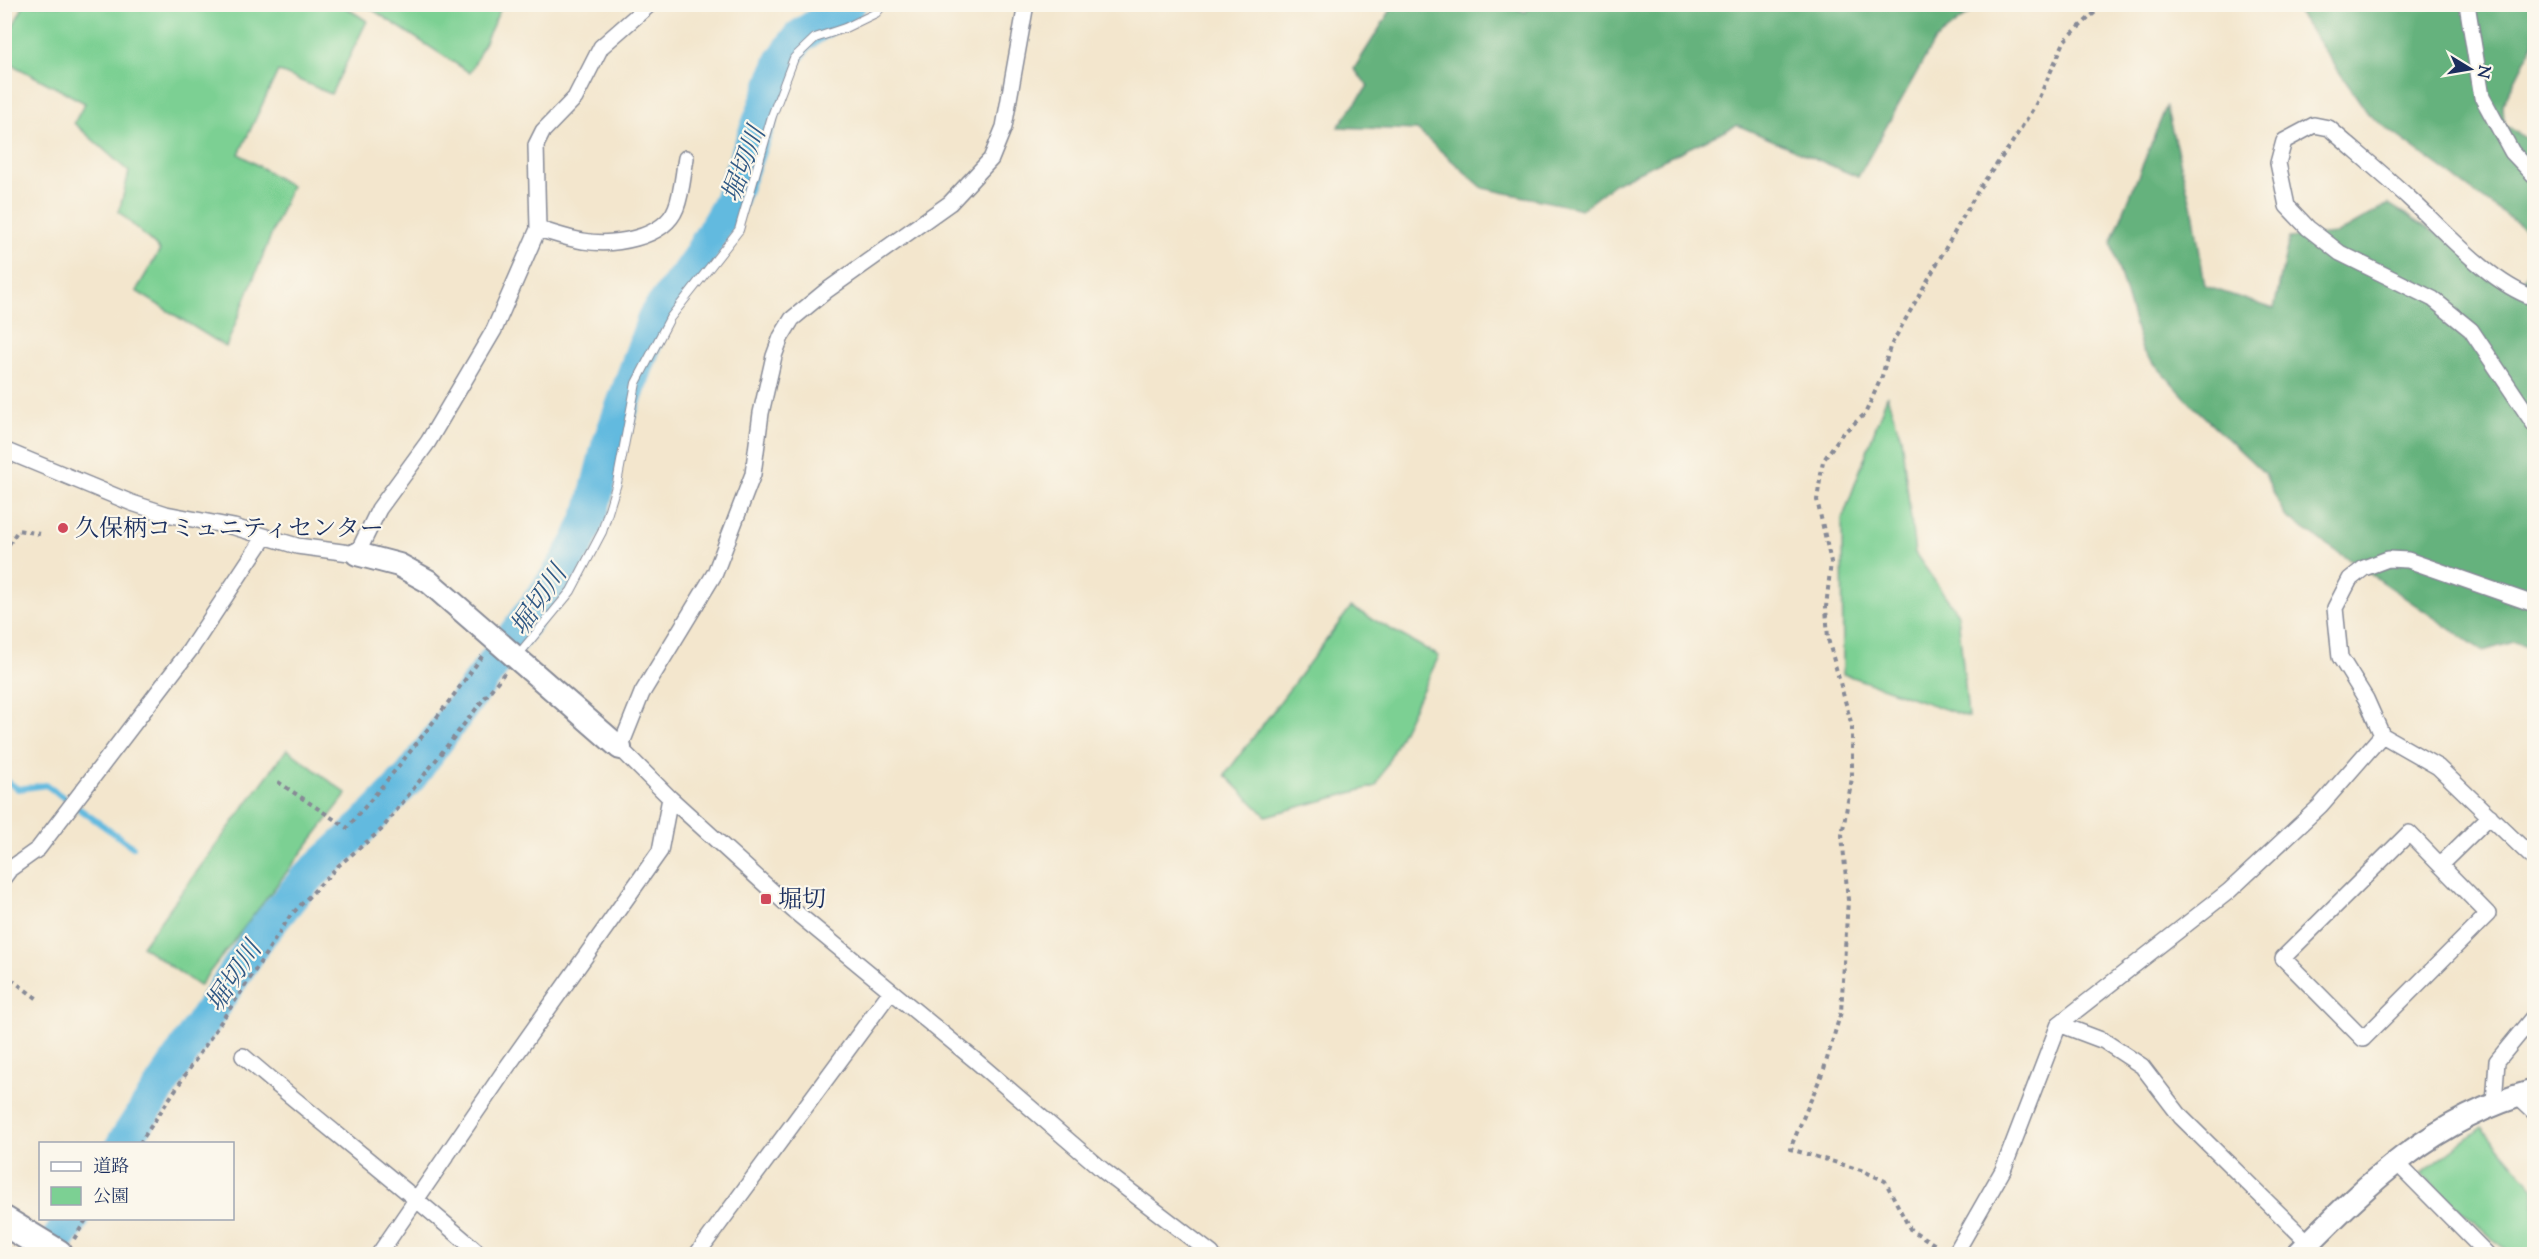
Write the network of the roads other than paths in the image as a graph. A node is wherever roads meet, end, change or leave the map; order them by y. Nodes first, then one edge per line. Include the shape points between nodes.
1 (650, 4) edge
2 (884, 4) edge
3 (1026, 4) edge
4 (2467, 4) edge
5 (686, 158) dead end
6 (2535, 176) edge
7 (538, 229) junction
8 (2535, 298) edge
9 (2535, 424) edge
10 (4, 450) edge
11 (264, 538) junction
12 (357, 554) junction
13 (2535, 604) edge
14 (515, 659) junction
15 (2382, 735) junction
16 (620, 748) junction
17 (670, 798) junction
18 (2490, 816) junction
19 (2535, 859) edge
20 (2440, 865) junction
21 (4, 877) edge
22 (891, 991) junction
23 (2535, 1016) edge
24 (2059, 1024) junction
25 (243, 1056) dead end
26 (2526, 1093) edge
27 (2494, 1103) junction
28 (2535, 1112) edge
29 (2395, 1161) junction
30 (418, 1200) junction
31 (4, 1221) edge
32 (46, 1247) edge
33 (2310, 1250) edge
34 (379, 1254) edge
35 (480, 1254) edge
36 (697, 1254) edge
37 (1212, 1254) edge
38 (1956, 1254) edge
39 (2487, 1254) edge

1 - 7 street via 601,47 575,98 536,145
2 - 14 lane via 876,13 815,38 794,58 772,116 739,230 670,318 636,383 617,483 602,532 571,591
3 - 16 street via 1004,127 991,159 950,203 818,298 792,319 781,337 761,413 753,474 715,573 642,693
4 - 6 street via 2482,98 2512,152
5 - 7 street via 676,209 662,228 650,234 604,242 582,241
7 - 12 street via 494,330 428,442 379,509
8 - 9 street via 2484,268 2329,128 2314,125 2284,141 2278,163 2287,206 2307,228 2340,253 2433,299 2470,330
10 - 11 street via 132,503
11 - 12 street
11 - 21 street via 183,660 38,849
12 - 14 street via 399,565 428,581
13 - 15 street via 2408,560 2388,559 2364,568 2350,579 2335,608 2340,657
14 - 16 street
15 - 18 street via 2438,767
15 - 24 street via 2320,806 2229,891
16 - 17 street
17 - 22 street via 793,910
17 - 30 street via 660,851
18 - 19 street
18 - 20 street
20 - 20 street via 2488,914 2363,1039 2283,958 2409,833
22 - 36 street
22 - 37 street via 1105,1172
23 - 27 street via 2497,1061
24 - 33 street via 2104,1041 2142,1066 2181,1117
24 - 38 street via 2003,1170
25 - 30 street
26 - 27 street
26 - 28 street
27 - 29 street via 2442,1129
29 - 33 street
29 - 39 street
30 - 34 street
30 - 35 street
31 - 32 highway

